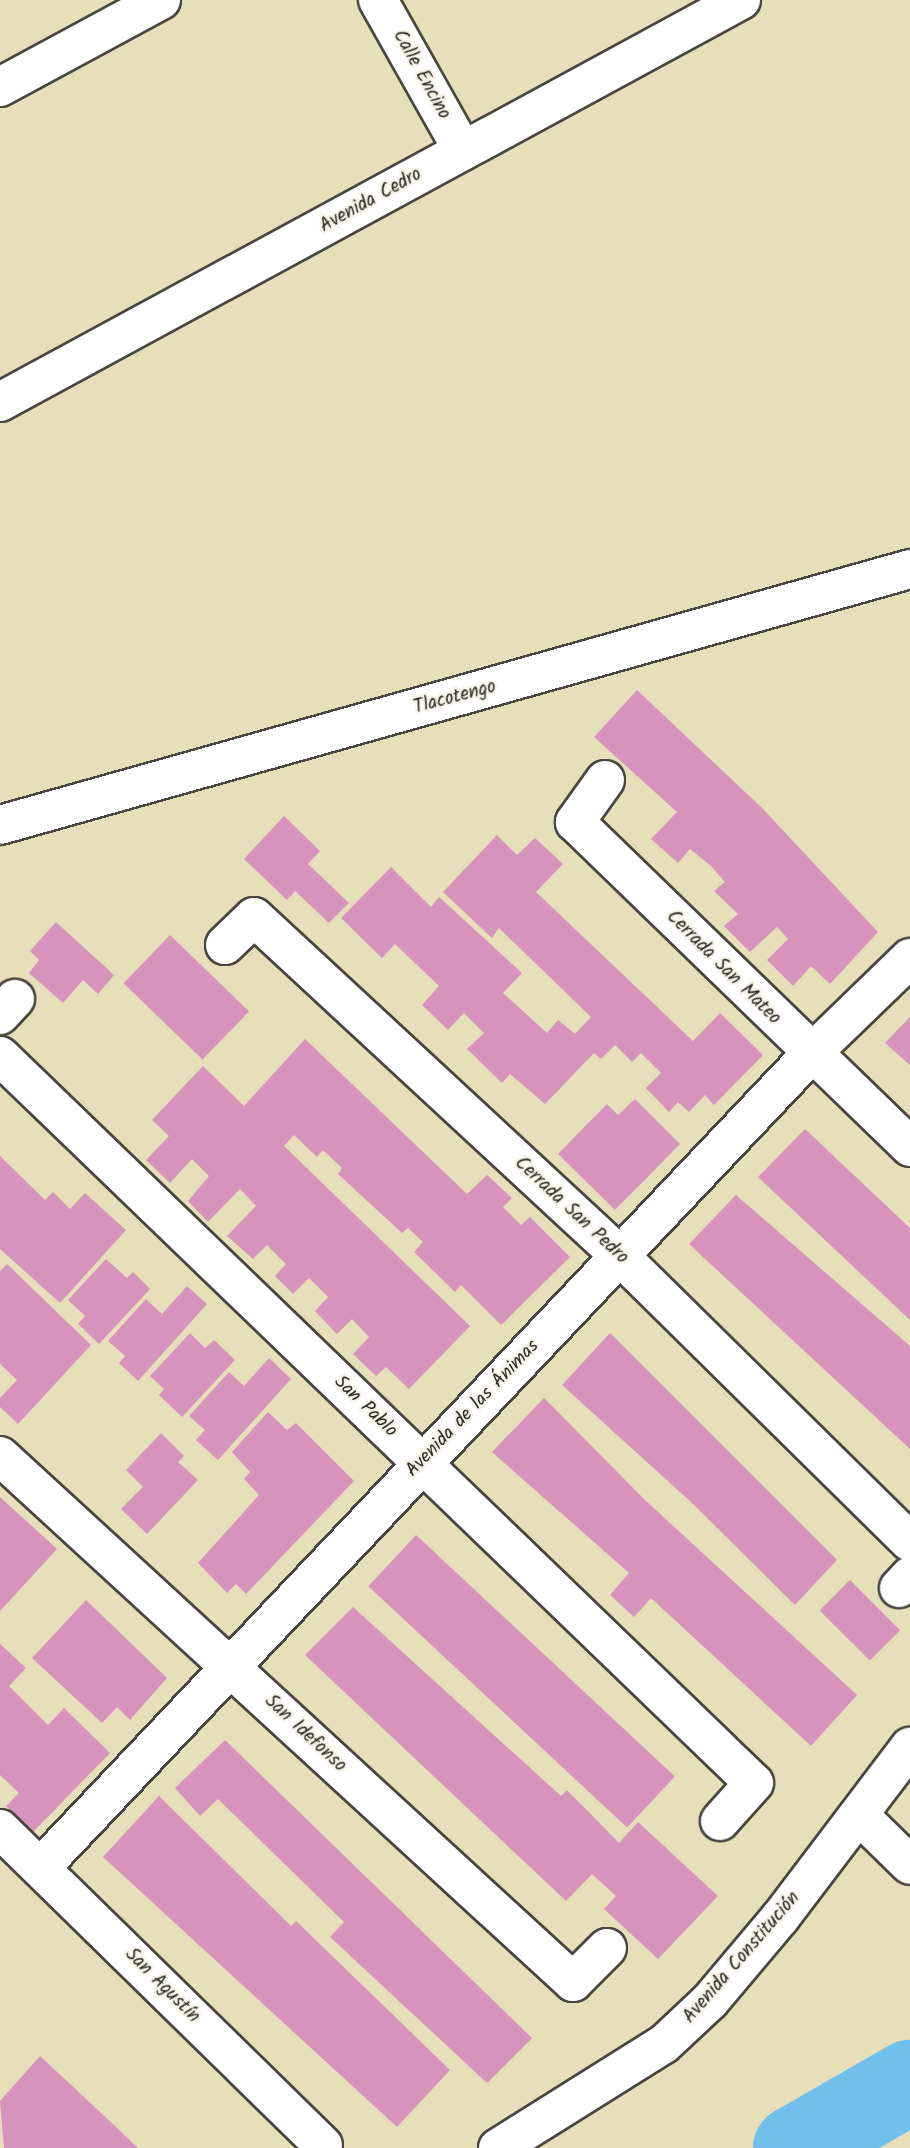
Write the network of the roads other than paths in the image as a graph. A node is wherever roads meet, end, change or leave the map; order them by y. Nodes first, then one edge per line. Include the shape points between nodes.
1 (161, 0) edge
2 (379, 0) edge
3 (741, 0) edge
4 (0, 87) edge
5 (463, 151) junction
6 (0, 402) edge
7 (910, 569) edge
8 (605, 780) dead end
9 (0, 825) edge
10 (225, 945) dead end
11 (910, 958) edge
12 (811, 1055) junction
13 (0, 1056) edge
14 (910, 1147) edge
15 (620, 1256) junction
16 (0, 1456) edge
17 (422, 1462) junction
18 (910, 1542) edge
19 (231, 1666) junction
20 (910, 1747) edge
21 (859, 1815) junction
22 (720, 1821) dead end
23 (0, 1829) edge
24 (910, 1865) edge
25 (42, 1866) junction
26 (607, 1948) dead end
27 (323, 2145) dead end
28 (498, 2148) edge

1 - 4 street
2 - 5 street, Calle Encino
3 - 5 street, Avenida Cedro
5 - 6 street, Avenida Cedro
7 - 9 street, Tlacotengo
8 - 12 street, Cerrada San Mateo via 575,822
10 - 15 street, Cerrada San Pedro via 254,916
11 - 12 street, Avenida de las Ánimas
12 - 14 street, Cerrada San Mateo
12 - 15 street, Avenida de las Ánimas
13 - 17 street, San Pablo
15 - 17 street, Avenida de las Ánimas
15 - 18 street, Cerrada San Pedro
16 - 19 street, San Idefonso
17 - 19 street, Avenida de las Ánimas
17 - 22 street, San Pablo via 754,1783
19 - 25 street, Avenida de las Ánimas
19 - 26 street, San Idefonso via 573,1982
20 - 21 street, Avenida Constitución
21 - 24 street
21 - 28 street, Avenida Constitución via 710,2001 664,2044
23 - 25 street, San Agustín
25 - 27 street, San Agustín

